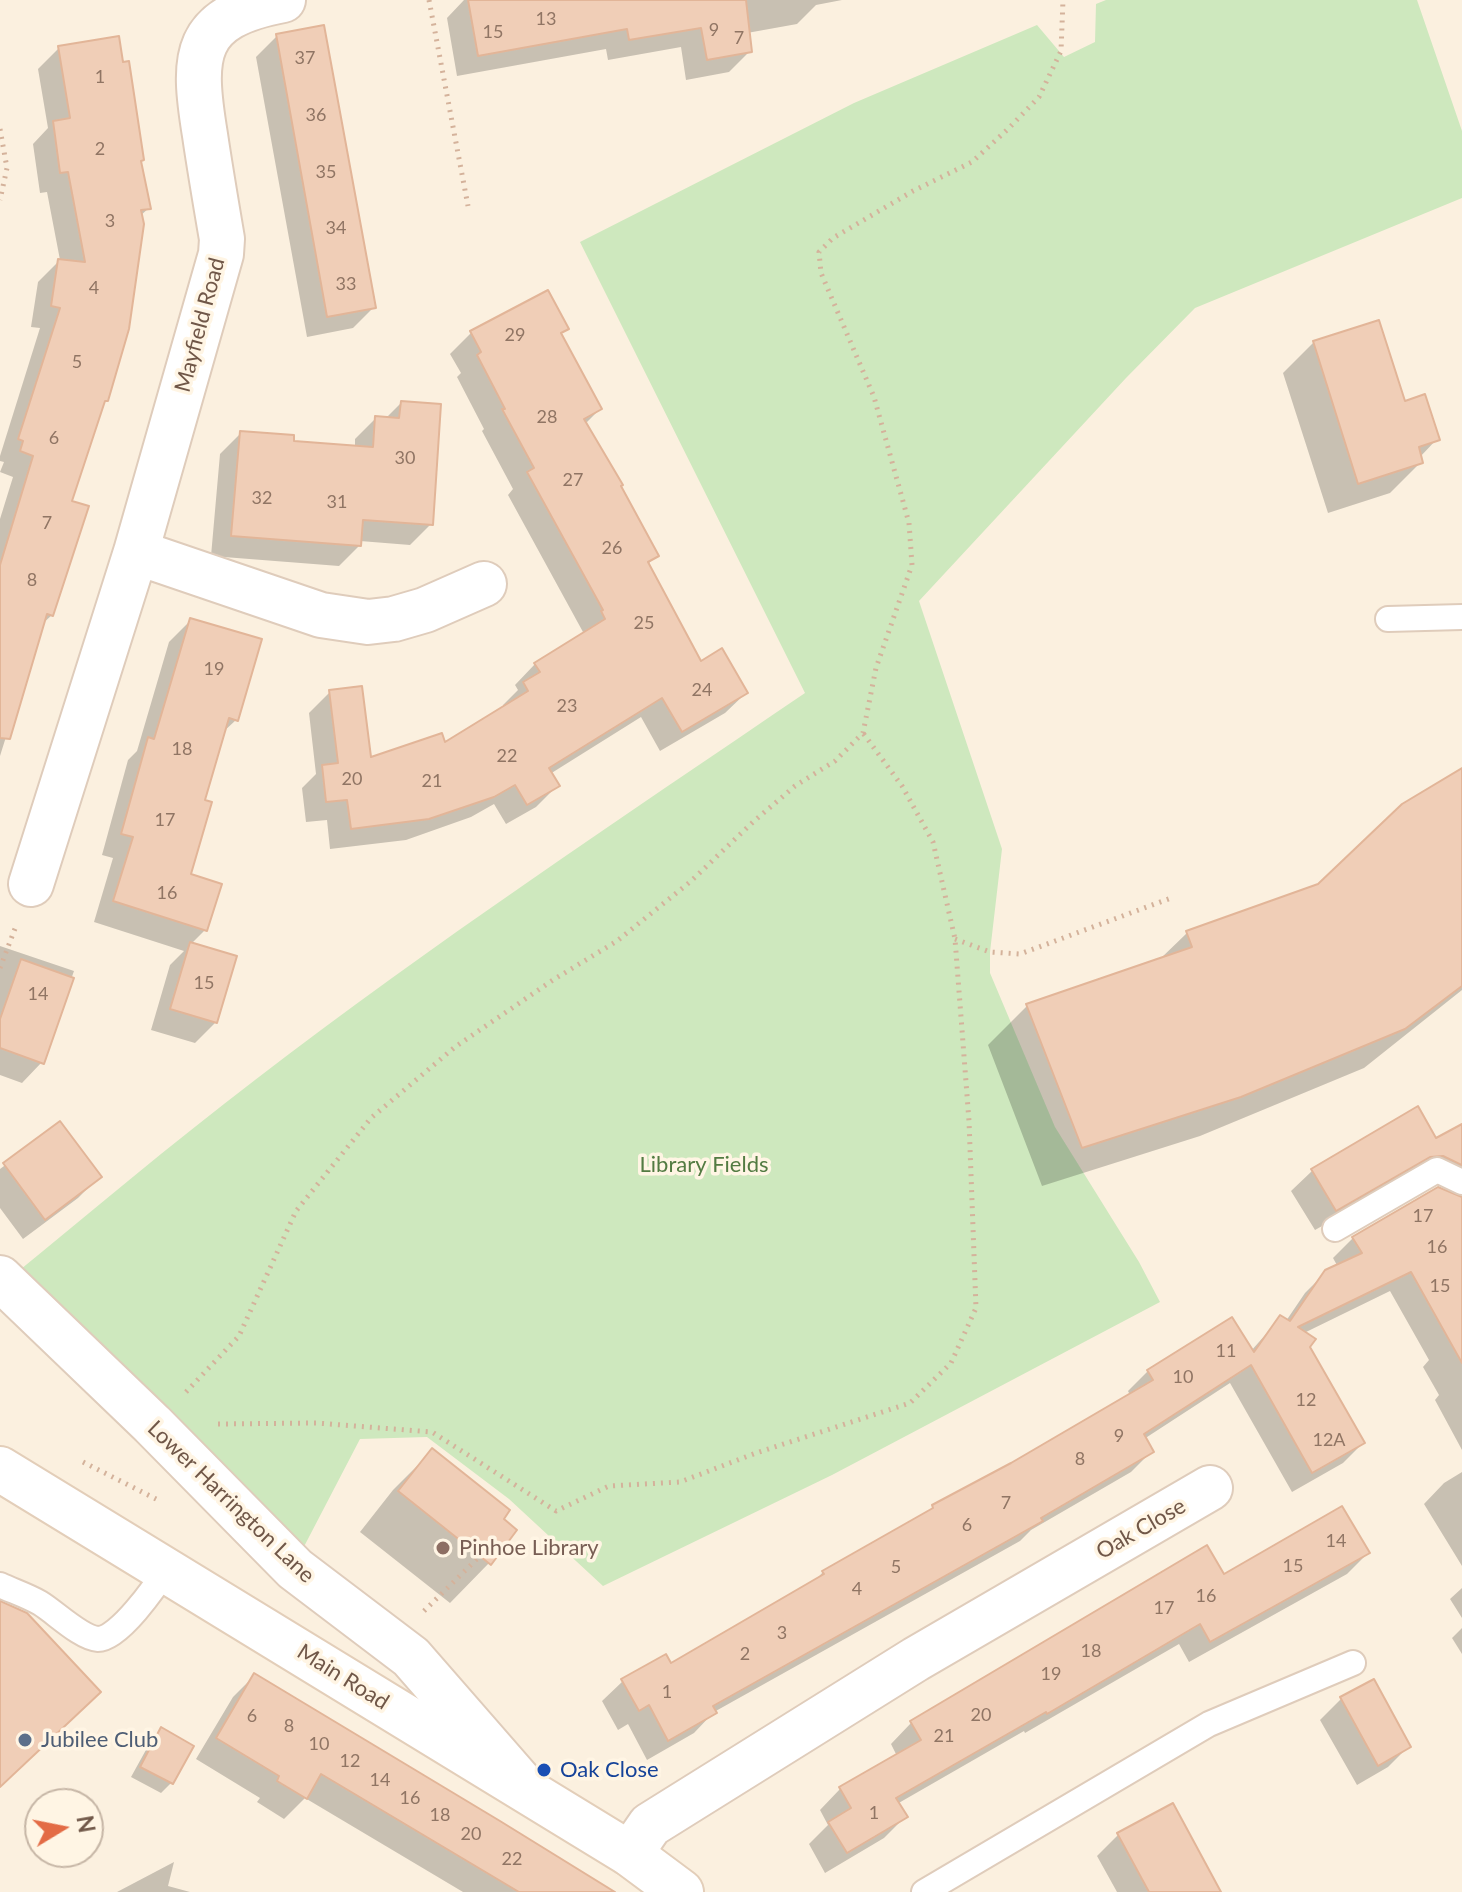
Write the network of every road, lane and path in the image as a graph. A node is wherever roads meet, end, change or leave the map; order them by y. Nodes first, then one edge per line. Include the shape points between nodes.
1 (283, 0) edge
2 (429, 0) edge
3 (1063, 0) edge
4 (0, 129) edge
5 (0, 200) edge
6 (468, 206) dead end
7 (136, 552) junction
8 (484, 584) dead end
9 (1462, 617) edge
10 (1388, 619) dead end
11 (863, 733) junction
12 (31, 884) dead end
13 (1171, 898) dead end
14 (955, 939) junction
15 (1462, 1182) edge
16 (1335, 1229) dead end
17 (0, 1278) edge
18 (152, 1424) junction
19 (70, 1455) dead end
20 (0, 1469) edge
21 (1210, 1488) dead end
22 (168, 1505) dead end
23 (480, 1556) dead end
24 (166, 1569) junction
25 (0, 1585) edge
26 (395, 1645) junction
27 (1353, 1663) dead end
28 (530, 1793) junction
29 (630, 1854) junction
30 (681, 1892) edge
31 (924, 1892) edge

1 - 7 street, Mayfield Road via 235,14 206,41 200,55 198,89 221,254
2 - 6 path
3 - 11 path via 1061,51 1039,97 972,162 833,238 819,252 821,273 874,397 909,523 912,565 876,668
4 - 5 path via 7,168
7 - 8 street via 321,615 368,622 425,610
7 - 12 street, Mayfield Road
9 - 10 lane
11 - 14 path via 902,786 933,842
11 - 18 path via 617,941 455,1047 371,1118 296,1211 239,1336
13 - 14 path via 1020,954 990,952
14 - 18 path via 976,1308 951,1363 910,1403 680,1482 609,1486 556,1511 432,1432 317,1423
15 - 16 lane via 1437,1170
17 - 18 street, Lower Harrington Lane
18 - 26 street, Lower Harrington Lane via 295,1569
19 - 22 path
20 - 24 street, Main Road
21 - 29 street, Oak Close via 916,1659 650,1825
23 - 26 path via 406,1627
24 - 25 lane via 138,1608 99,1639
24 - 28 street, Main Road
26 - 28 street, Lower Harrington Lane
27 - 31 lane via 1209,1724
28 - 29 street, Main Road
29 - 30 street, Main Road

